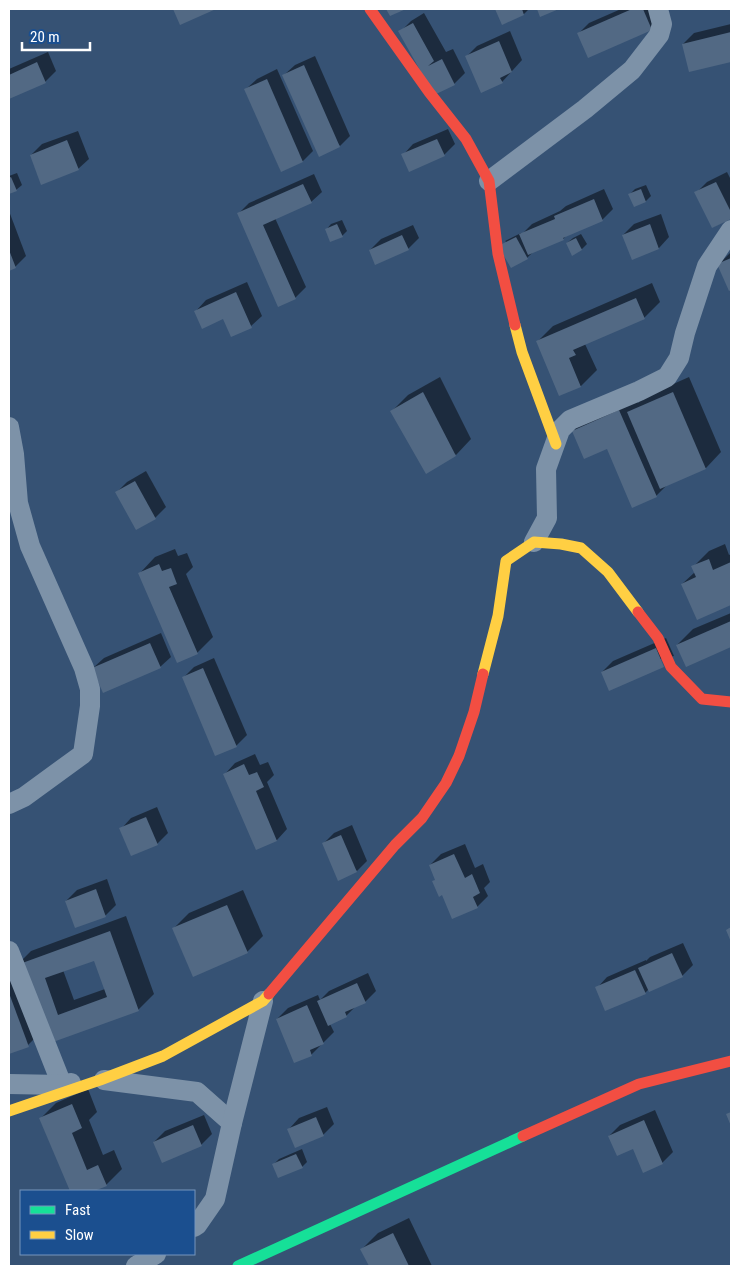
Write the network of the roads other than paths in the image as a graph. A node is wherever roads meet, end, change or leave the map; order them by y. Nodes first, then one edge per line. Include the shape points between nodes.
1 (370, 9) edge
2 (658, 9) edge
3 (489, 181) junction
4 (731, 230) edge
5 (9, 427) edge
6 (556, 444) junction
7 (534, 542) junction
8 (731, 702) edge
9 (9, 804) edge
10 (9, 951) edge
11 (263, 1001) junction
12 (731, 1061) edge
13 (100, 1080) junction
14 (9, 1084) edge
15 (62, 1085) junction
16 (9, 1111) edge
17 (232, 1123) junction
18 (195, 1227) edge
19 (154, 1255) edge
20 (136, 1266) edge
21 (238, 1266) edge

1 - 3 street via 466,139
2 - 3 street via 662,24 659,35 632,70
3 - 6 street via 498,254 522,352
4 - 6 street via 707,266 679,358 668,377 570,420 560,430
5 - 9 street via 18,503 30,546 84,668 90,689 83,754 24,797
6 - 7 street via 546,469 547,518
7 - 8 street via 581,548 608,572 658,638 671,667 702,699
7 - 11 street via 506,560 498,616 474,712 446,783 422,818
10 - 15 street
11 - 13 street via 164,1056
11 - 17 street
12 - 21 street via 639,1084
13 - 15 street
13 - 16 street
13 - 17 street via 197,1092
14 - 15 street
17 - 18 street via 215,1199
19 - 20 street

